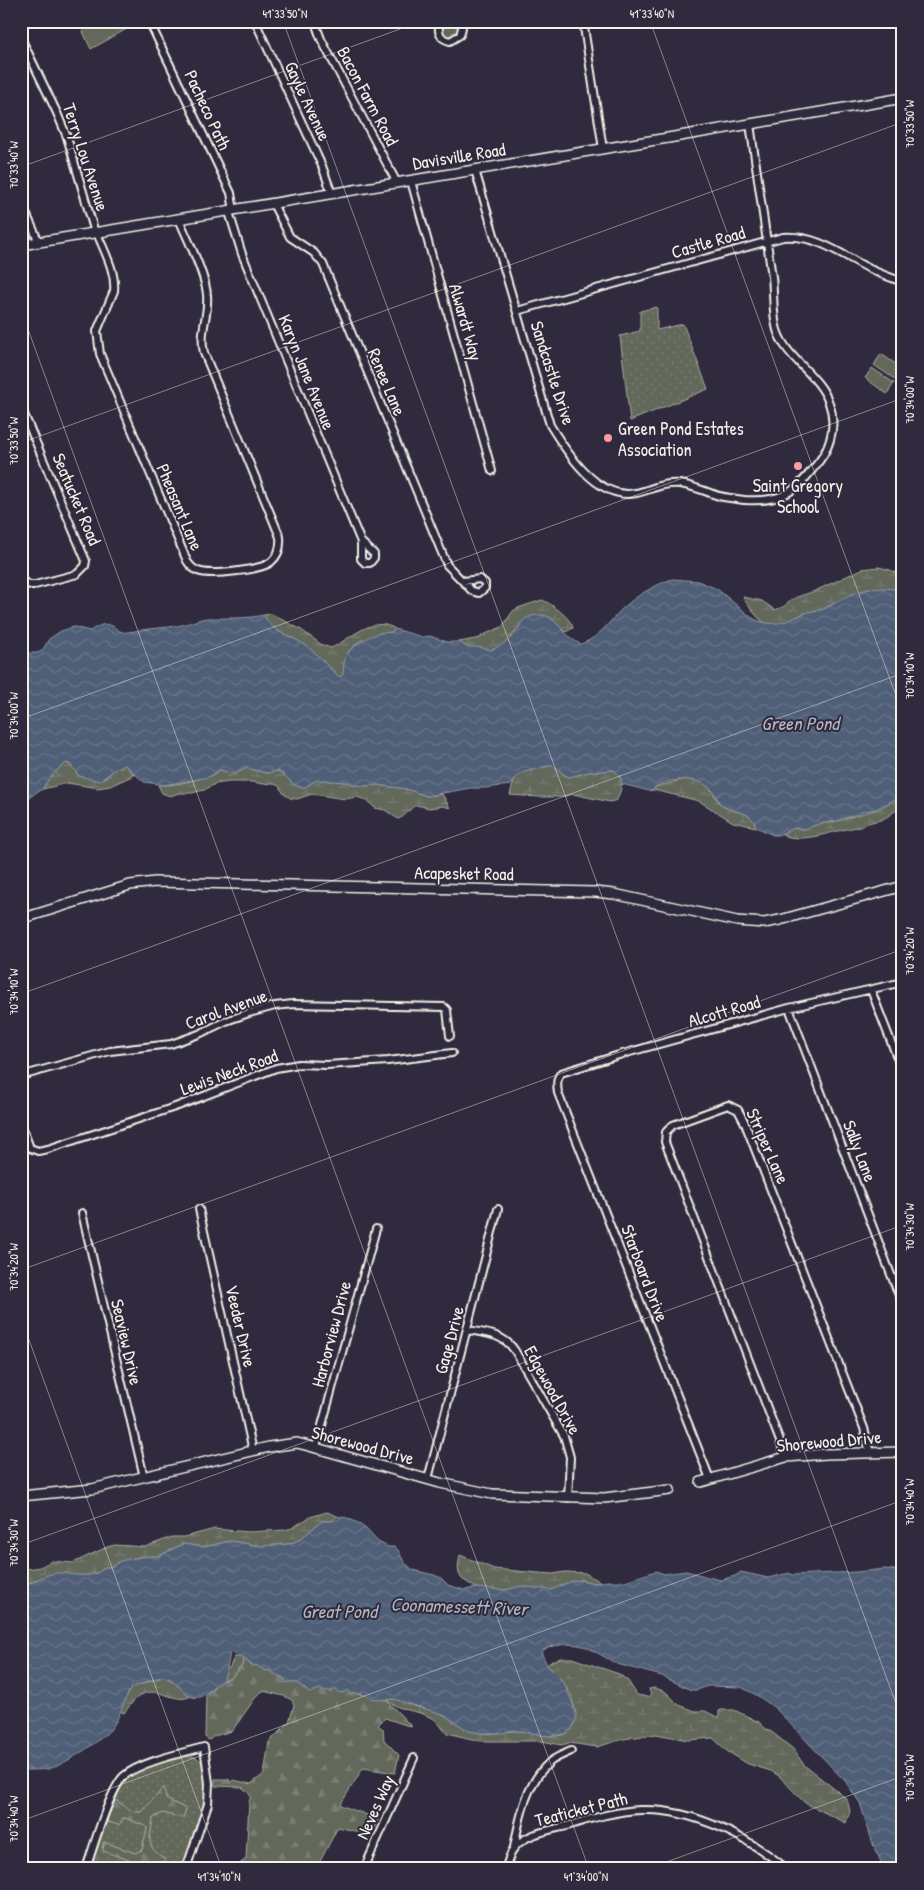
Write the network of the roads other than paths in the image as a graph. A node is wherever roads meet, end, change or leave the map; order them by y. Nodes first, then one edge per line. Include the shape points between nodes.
1 (255, 21) edge
2 (318, 21) edge
3 (441, 21) edge
4 (461, 21) edge
5 (583, 21) edge
6 (896, 21) edge
7 (150, 23) dead end
8 (903, 35) edge
9 (21, 38) edge
10 (903, 98) edge
11 (750, 124) junction
12 (604, 149) junction
13 (475, 170) junction
14 (411, 181) junction
15 (397, 183) junction
16 (332, 194) junction
17 (21, 202) edge
18 (273, 204) junction
19 (232, 211) junction
20 (179, 219) junction
21 (96, 233) junction
22 (767, 241) junction
23 (39, 242) junction
24 (21, 245) edge
25 (903, 282) edge
26 (517, 311) junction
27 (21, 407) edge
28 (492, 471) dead end
29 (361, 542) dead end
30 (21, 580) edge
31 (463, 581) dead end
32 (903, 886) edge
33 (21, 919) edge
34 (903, 982) edge
35 (870, 990) junction
36 (789, 1008) junction
37 (450, 1036) dead end
38 (452, 1053) dead end
39 (903, 1073) edge
40 (21, 1076) edge
41 (558, 1078) joint
42 (21, 1124) edge
43 (199, 1209) dead end
44 (498, 1209) dead end
45 (82, 1213) dead end
46 (376, 1228) dead end
47 (903, 1306) edge
48 (467, 1330) junction
49 (316, 1447) junction
50 (253, 1450) junction
51 (903, 1452) edge
52 (870, 1453) junction
53 (786, 1457) junction
54 (144, 1477) junction
55 (710, 1479) junction
56 (428, 1480) junction
57 (701, 1482) dead end
58 (670, 1490) dead end
59 (21, 1496) edge
60 (568, 1498) junction
61 (571, 1751) dead end
62 (414, 1758) dead end
63 (514, 1847) junction
64 (86, 1869) edge
65 (186, 1869) edge
66 (364, 1869) edge
67 (504, 1869) edge
68 (787, 1869) edge

1 - 16 street, Gayle Avenue
2 - 15 street, Bacon Farm Road via 321,39
3 - 4 street via 440,35 450,41 460,35
5 - 12 street
6 - 8 street
7 - 19 street, Pacheco Path via 231,193
9 - 21 street, Terry Lou Avenue via 67,137
10 - 11 main road, Davisville Road
11 - 12 main road, Davisville Road
11 - 22 street, Sandcastle Drive
12 - 13 main road, Davisville Road
13 - 14 main road, Davisville Road
13 - 26 street, Sandcastle Drive
14 - 15 main road, Davisville Road
14 - 28 street, Alwardt Way
15 - 16 main road, Davisville Road
16 - 18 main road, Davisville Road
17 - 23 street
18 - 19 main road, Davisville Road
18 - 31 street, Renee Lane via 290,237 314,253 323,264 447,565
19 - 20 main road, Davisville Road
19 - 29 street, Karyn Jane Avenue via 242,254
20 - 21 main road, Davisville Road
20 - 21 street, Pheasant Lane via 207,292 201,334 204,353 280,538 280,547 274,558 260,568 208,573 195,570 187,561 100,354 97,331 114,284
21 - 23 main road, Davisville Road
22 - 25 street, Castle Road via 798,236 812,240
22 - 26 street, Castle Road
22 - 26 street, Sandcastle Drive via 778,331 783,343 822,388 830,404 833,425 823,456 792,492 781,497 736,499 675,484 618,494 592,480 550,424
23 - 24 main road, Davisville Road
27 - 30 street, Seatucket Road via 86,561 77,574 35,585
32 - 33 main road, Acapesket Road via 792,917 758,923 595,892 155,882 123,887
34 - 35 street, Alcott Road
35 - 36 street, Alcott Road
35 - 39 street
36 - 41 street, Alcott Road via 619,1055 560,1073
36 - 47 street, Sally Lane
37 - 40 street, Carol Avenue via 444,1007 293,1004 249,1013 172,1044 110,1051
38 - 42 street, Lewis Neck Road via 388,1062 283,1066 178,1106 43,1150 30,1148
41 - 55 street, Starboard Drive via 558,1092
43 - 50 street, Veeder Drive
44 - 48 street, Gage Drive
45 - 54 street, Seaview Drive
46 - 49 street, Harborview Drive
48 - 56 street, Gage Drive
48 - 60 street, Edgewood Drive via 500,1336 515,1351 564,1436 570,1457
49 - 50 main road, Shorewood Drive via 297,1444
49 - 56 main road, Shorewood Drive
50 - 54 main road, Shorewood Drive
51 - 52 main road, Shorewood Drive
52 - 53 main road, Shorewood Drive
52 - 53 street, Striper Lane via 864,1428 744,1121 738,1110 728,1105 673,1125 666,1132 665,1142
53 - 55 main road, Shorewood Drive
54 - 59 main road, Shorewood Drive via 92,1489
55 - 57 main road, Shorewood Drive
56 - 60 main road, Shorewood Drive via 474,1492
58 - 60 main road, Shorewood Drive via 604,1498
61 - 63 street via 552,1761 538,1775 526,1798
62 - 66 street, Neves Way
63 - 67 street
63 - 68 street, Teaticket Path via 532,1836 597,1817 650,1810 690,1816 710,1823 759,1849
64 - 65 street via 114,1790 124,1777 139,1767 204,1747 208,1804

